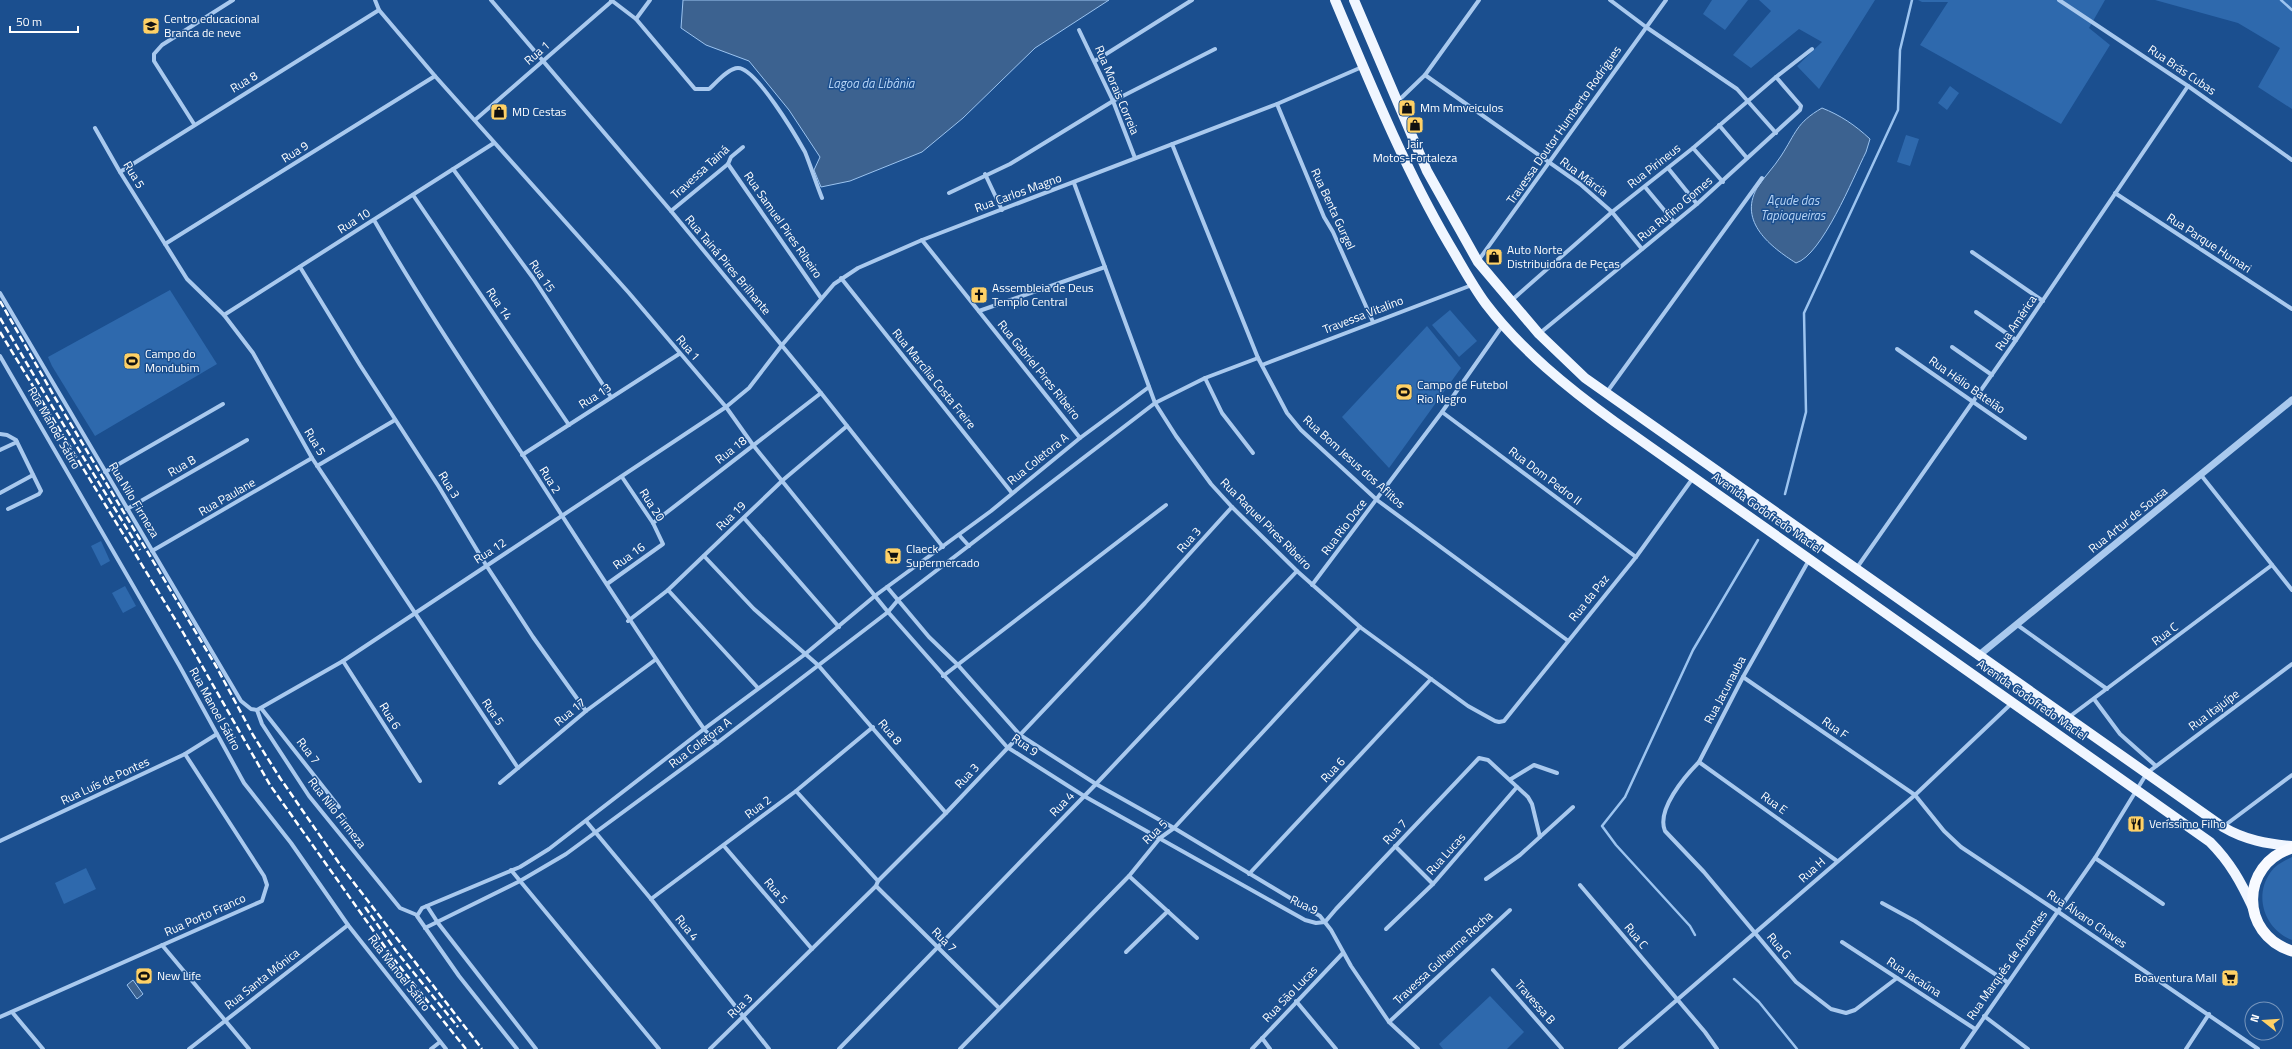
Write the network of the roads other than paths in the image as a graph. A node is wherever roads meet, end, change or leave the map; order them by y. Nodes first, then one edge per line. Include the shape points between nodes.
1 (233, 0) edge
2 (375, 0) edge
3 (491, 0) edge
4 (612, 0) edge
5 (650, 0) edge
6 (1192, 0) edge
7 (1335, 0) edge
8 (1354, 0) edge
9 (1479, 0) edge
10 (1610, 0) edge
11 (1666, 0) edge
12 (2059, 0) edge
13 (379, 10) junction
14 (636, 18) junction
15 (1646, 27) junction
16 (1079, 30) dead end
17 (1215, 49) dead end
18 (1812, 49) dead end
19 (542, 61) junction
20 (1095, 61) junction
21 (1364, 66) junction
22 (1425, 75) junction
23 (435, 76) junction
24 (1776, 77) junction
25 (2188, 86) junction
26 (1113, 101) junction
27 (1749, 101) junction
28 (1398, 102) junction
29 (1276, 104) junction
30 (475, 120) junction
31 (194, 124) junction
32 (1719, 125) junction
33 (95, 128) dead end
34 (1776, 133) junction
35 (494, 143) junction
36 (1172, 144) junction
37 (742, 147) dead end
38 (1693, 148) junction
39 (1135, 158) junction
40 (1747, 158) junction
41 (2292, 160) edge
42 (1549, 163) junction
43 (728, 164) junction
44 (454, 168) junction
45 (1668, 168) junction
46 (120, 172) junction
47 (985, 174) junction
48 (1762, 178) dead end
49 (1723, 182) junction
50 (1074, 183) junction
51 (1645, 188) junction
52 (949, 193) dead end
53 (2115, 193) junction
54 (413, 195) junction
55 (822, 198) dead end
56 (1697, 204) junction
57 (1002, 210) junction
58 (671, 211) junction
59 (1612, 212) junction
60 (374, 220) junction
61 (1674, 222) junction
62 (922, 240) junction
63 (165, 244) junction
64 (1642, 249) junction
65 (1972, 252) dead end
66 (1478, 262) junction
67 (300, 266) junction
68 (1106, 267) junction
69 (841, 278) junction
70 (1472, 285) junction
71 (0, 293) edge
72 (821, 298) junction
73 (1510, 301) junction
74 (2043, 301) junction
75 (2292, 309) edge
76 (979, 312) junction
77 (1976, 312) dead end
78 (224, 315) junction
79 (1373, 322) junction
80 (1503, 325) junction
81 (1539, 334) junction
82 (2016, 340) junction
83 (782, 345) junction
84 (1952, 347) dead end
85 (1897, 349) dead end
86 (680, 354) junction
87 (0, 356) edge
88 (1258, 358) junction
89 (1262, 365) junction
90 (1992, 375) junction
91 (1205, 378) junction
92 (1149, 387) junction
93 (821, 393) junction
94 (1606, 394) junction
95 (611, 397) junction
96 (2292, 400) edge
97 (1973, 402) junction
98 (1155, 403) junction
99 (223, 404) dead end
100 (726, 407) junction
101 (1442, 412) junction
102 (395, 420) junction
103 (569, 425) junction
104 (847, 426) junction
105 (0, 434) edge
106 (1080, 438) junction
107 (2025, 438) dead end
108 (247, 440) dead end
109 (17, 442) junction
110 (753, 445) junction
111 (0, 450) edge
112 (1253, 453) dead end
113 (522, 455) junction
114 (312, 458) junction
115 (318, 466) junction
116 (105, 472) junction
117 (2201, 475) junction
118 (33, 476) junction
119 (622, 477) junction
120 (1693, 478) junction
121 (783, 480) junction
122 (1012, 493) junction
123 (0, 494) edge
124 (1377, 500) junction
125 (1166, 504) dead end
126 (1232, 508) junction
127 (127, 509) junction
128 (8, 510) dead end
129 (562, 517) junction
130 (744, 518) junction
131 (653, 523) junction
132 (960, 535) junction
133 (663, 544) joint
134 (969, 546) junction
135 (943, 547) junction
136 (152, 551) junction
137 (704, 556) junction
138 (1636, 556) junction
139 (1810, 558) junction
140 (486, 565) junction
141 (2272, 565) junction
142 (1856, 569) junction
143 (1297, 571) junction
144 (607, 584) junction
145 (1312, 585) junction
146 (887, 587) junction
147 (668, 590) junction
148 (2292, 590) edge
149 (876, 596) junction
150 (898, 600) junction
151 (414, 612) junction
152 (888, 612) junction
153 (628, 621) junction
154 (2016, 624) junction
155 (1360, 627) junction
156 (839, 628) junction
157 (1567, 640) junction
158 (804, 655) junction
159 (1978, 656) junction
160 (655, 660) junction
161 (343, 661) junction
162 (957, 664) junction
163 (2292, 664) edge
164 (818, 665) junction
165 (943, 676) junction
166 (1743, 677) junction
167 (1431, 679) junction
168 (758, 688) junction
169 (2107, 689) junction
170 (2094, 699) junction
171 (2013, 702) junction
172 (259, 709) junction
173 (586, 711) junction
174 (2069, 717) junction
175 (1495, 721) joint
176 (873, 727) junction
177 (704, 729) junction
178 (217, 734) junction
179 (1020, 735) junction
180 (717, 743) junction
181 (1007, 747) junction
182 (185, 754) junction
183 (1699, 762) junction
184 (2156, 766) junction
185 (518, 768) junction
186 (1557, 773) dead end
187 (2147, 773) junction
188 (2292, 775) edge
189 (1511, 780) junction
190 (420, 781) dead end
191 (500, 783) dead end
192 (1096, 784) junction
193 (1517, 787) junction
194 (2137, 790) junction
195 (796, 791) junction
196 (1915, 795) junction
197 (1084, 796) junction
198 (340, 807) dead end
199 (1573, 807) dead end
200 (946, 813) junction
201 (586, 822) junction
202 (2223, 827) junction
203 (1174, 828) junction
204 (1665, 831) joint
205 (596, 834) junction
206 (1160, 838) junction
207 (1540, 838) junction
208 (0, 841) edge
209 (724, 846) junction
210 (1395, 846) junction
211 (2292, 847) edge
212 (2095, 858) junction
213 (1837, 861) junction
214 (511, 870) junction
215 (1250, 874) junction
216 (1129, 876) junction
217 (1486, 879) dead end
218 (520, 881) junction
219 (878, 881) junction
220 (1433, 884) junction
221 (1580, 885) dead end
222 (876, 886) junction
223 (651, 899) junction
224 (1882, 903) dead end
225 (2163, 904) dead end
226 (427, 906) junction
227 (2253, 908) junction
228 (1510, 910) dead end
229 (1168, 911) junction
230 (2057, 911) junction
231 (418, 913) junction
232 (1325, 922) junction
233 (438, 923) junction
234 (348, 925) junction
235 (425, 928) junction
236 (1386, 929) dead end
237 (1755, 933) junction
238 (1197, 938) dead end
239 (1842, 942) dead end
240 (162, 945) junction
241 (936, 947) junction
242 (812, 949) junction
243 (2292, 951) edge
244 (1126, 952) dead end
245 (1343, 954) junction
246 (1493, 970) dead end
247 (1897, 978) junction
248 (2007, 982) junction
249 (1677, 999) junction
250 (1296, 1002) junction
251 (999, 1008) junction
252 (12, 1012) junction
253 (2209, 1014) junction
254 (1984, 1016) junction
255 (0, 1017) edge
256 (744, 1017) junction
257 (225, 1020) junction
258 (1389, 1022) junction
259 (1975, 1029) junction
260 (1262, 1038) junction
261 (440, 1042) junction
262 (1414, 1045) junction
263 (43, 1049) edge
264 (189, 1049) edge
265 (249, 1049) edge
266 (432, 1049) edge
267 (446, 1049) edge
268 (517, 1049) edge
269 (536, 1049) edge
270 (659, 1049) edge
271 (710, 1049) edge
272 (769, 1049) edge
273 (839, 1049) edge
274 (960, 1049) edge
275 (1252, 1049) edge
276 (1270, 1049) edge
277 (1336, 1049) edge
278 (1410, 1049) edge
279 (1418, 1049) edge
280 (1562, 1049) edge
281 (1620, 1049) edge
282 (1717, 1049) edge
283 (1962, 1049) edge
284 (2028, 1049) edge
285 (2186, 1049) edge
286 (2258, 1049) edge

1 - 31 street via 162,45 154,54 154,61
2 - 13 street, Rua 1
3 - 19 street, Rua Tainá Pires Brilhante
4 - 14 street
4 - 19 street, Rua 1
5 - 14 street
6 - 20 street
7 - 21 main road, Avenida Godofredo Maciel
8 - 28 main road, Avenida Godofredo Maciel
9 - 22 street
10 - 15 street
11 - 15 street, Travessa Doutor Humberto Rodrigues
12 - 25 street, Rua Brás Cubas
13 - 23 street, Rua 1
13 - 31 street, Rua 8
14 - 55 street via 695,89 709,89 732,69 747,71 766,92 790,126 805,153
15 - 27 street via 1737,89
15 - 42 street, Travessa Doutor Humberto Rodrigues
16 - 20 street, Rua Morais Correia
17 - 26 street
18 - 24 street, Rua Pirineus
19 - 30 street, Rua 1
19 - 58 street, Rua Tainá Pires Brilhante
20 - 26 street, Rua Morais Correia
21 - 29 street, Rua Carlos Magno
21 - 70 main road, Avenida Godofredo Maciel via 1402,157
22 - 28 street
22 - 42 street, Rua Márcia
23 - 30 street, Rua 1
23 - 63 street, Rua 9
24 - 27 street, Rua Pirineus
24 - 34 street, Rua Rufino Gomes via 1799,104 1800,110
25 - 41 street, Rua Brás Cubas
25 - 53 street, Rua América
26 - 39 street, Rua Morais Correia
26 - 47 street via 1010,164
27 - 32 street, Rua Pirineus
27 - 34 street
28 - 66 main road, Avenida Godofredo Maciel via 1428,170
29 - 36 street, Rua Carlos Magno
29 - 79 street, Rua Benta Gurgel via 1324,217
30 - 35 street, Rua 1
31 - 46 street, Rua 8
32 - 38 street, Rua Pirineus
32 - 40 street
33 - 46 street, Rua 5
34 - 40 street, Rua Rufino Gomes
35 - 44 street, Rua 10
35 - 86 street, Rua 1 via 629,293
36 - 39 street, Rua Carlos Magno
36 - 88 street, Rua Bom Jesus dos Aflitos
37 - 43 street, Travessa Tainá via 731,157
38 - 45 street, Rua Pirineus
38 - 49 street
39 - 50 street, Rua Carlos Magno
40 - 49 street, Rua Rufino Gomes
42 - 59 street, Rua Márcia via 1580,184
42 - 66 street, Travessa Doutor Humberto Rodrigues
43 - 58 street, Travessa Tainá
43 - 72 street, Rua Samuel Pires Ribeiro
44 - 54 street, Rua 10
44 - 95 street, Rua 15 via 533,278
45 - 51 street, Rua Pirineus
45 - 56 street
46 - 63 street, Rua 5
47 - 52 street
47 - 57 street
48 - 94 street
49 - 56 street, Rua Rufino Gomes
50 - 57 street, Rua Carlos Magno
50 - 68 street, Rua Raquel Pires Ribeiro
51 - 59 street, Rua Pirineus
51 - 61 street
53 - 74 street, Rua América
53 - 75 street, Rua Parque Humari
54 - 60 street, Rua 10
54 - 103 street, Rua 14
56 - 61 street, Rua Rufino Gomes
57 - 62 street, Rua Carlos Magno
58 - 83 street, Rua Tainá Pires Brilhante
59 - 64 street, Rua Márcia
59 - 73 street, Rua Pirineus
60 - 67 street, Rua 10
60 - 113 street, Rua 2 via 407,277
61 - 64 street, Rua Rufino Gomes
62 - 69 street, Rua Carlos Magno
62 - 76 street, Rua Gabriel Pires Ribeiro
63 - 78 street, Rua 5 via 187,279
64 - 81 street, Rua Rufino Gomes
65 - 74 street
66 - 73 main road, Avenida Godofredo Maciel
67 - 78 street, Rua 10
67 - 102 street, Rua 3
68 - 76 street
68 - 92 street, Rua Raquel Pires Ribeiro
69 - 72 street, Rua Carlos Magno
69 - 122 street, Rua Marcília Costa Freire
70 - 79 street, Travessa Vitalino
70 - 80 main road, Avenida Godofredo Maciel
71 - 116 street, Rua Nilo Firmeza
72 - 83 street, Rua Carlos Magno
73 - 81 main road, Avenida Godofredo Maciel
74 - 82 street, Rua América
76 - 106 street, Rua Gabriel Pires Ribeiro
77 - 82 street
78 - 114 street, Rua 5 via 253,353
79 - 89 street, Travessa Vitalino
80 - 101 street, Rua Rio Doce
80 - 120 main road, Avenida Godofredo Maciel via 1551,373 1582,398
81 - 94 main road, Avenida Godofredo Maciel via 1585,378
82 - 90 street, Rua América
83 - 93 street, Rua Tainá Pires Brilhante
83 - 100 street, Rua Carlos Magno via 749,388
84 - 90 street
85 - 97 street, Rua Hélio Batelão
86 - 95 street, Rua 13
86 - 100 street, Rua 1
87 - 178 street, Rua Manoel Sátiro
88 - 89 street, Rua Bom Jesus dos Aflitos
88 - 91 street
89 - 124 street, Rua Bom Jesus dos Aflitos via 1287,413 1301,430
90 - 97 street, Rua América
91 - 98 street
91 - 112 street via 1222,413
92 - 98 street, Rua Raquel Pires Ribeiro
92 - 106 street, Rua Coletora A
93 - 104 street, Rua Tainá Pires Brilhante
93 - 110 street, Rua 18
94 - 142 main road, Avenida Godofredo Maciel
95 - 103 street, Rua 13
96 - 117 street, Rua Artur de Sousa
97 - 107 street, Rua Hélio Batelão
97 - 142 street, Rua América
98 - 126 street, Rua Raquel Pires Ribeiro via 1176,436
98 - 134 street, Rua Coletora A
99 - 116 street
100 - 110 street, Rua 1
100 - 119 street, Rua 12
101 - 124 street, Rua Rio Doce
101 - 138 street, Rua Dom Pedro II
102 - 115 street
102 - 140 street, Rua 3
103 - 113 street, Rua 13
104 - 121 street, Rua 19
104 - 135 street, Rua Tainá Pires Brilhante
105 - 109 street via 12,437
106 - 122 street, Rua Coletora A
108 - 127 street, Rua B
109 - 111 street
109 - 118 street
110 - 121 street, Rua 1
110 - 131 street, Rua 18
113 - 129 street, Rua 2
114 - 115 street, Rua 5
114 - 136 street, Rua Paulane
115 - 151 street, Rua 5
116 - 127 street, Rua Nilo Firmeza
117 - 141 street
117 - 154 street, Rua Artur de Sousa
118 - 123 street
118 - 128 street via 40,493
119 - 129 street, Rua 12
119 - 131 street, Rua 20
120 - 138 street, Rua da Paz
120 - 139 main road, Avenida Godofredo Maciel
121 - 130 street, Rua 19
121 - 149 street, Rua 1
122 - 132 street, Rua Coletora A
124 - 145 street, Rua Rio Doce
124 - 157 street, Rua Bom Jesus dos Aflitos
125 - 162 street
126 - 143 street, Rua Raquel Pires Ribeiro
126 - 179 street, Rua 3
127 - 136 street, Rua Nilo Firmeza
129 - 140 street, Rua 12
129 - 144 street, Rua 2
130 - 137 street, Rua 19
130 - 156 street
131 - 133 street, Rua 20
132 - 134 street
132 - 135 street, Rua Coletora A
133 - 144 street, Rua 16
134 - 150 street, Rua Coletora A
135 - 146 street, Rua Coletora A
136 - 172 street, Rua Nilo Firmeza via 241,702 251,709
137 - 147 street, Rua 19
137 - 158 street, Rua 8 via 754,609
138 - 157 street, Rua da Paz
139 - 166 street, Rua Jacunauba
139 - 171 main road, Avenida Godofredo Maciel
140 - 151 street, Rua 12
140 - 173 street, Rua 3
141 - 148 street
141 - 169 street, Rua C
142 - 159 main road, Avenida Godofredo Maciel
143 - 145 street, Rua Raquel Pires Ribeiro
143 - 192 street, Rua 4
144 - 153 street, Rua 2
145 - 155 street, Rua Raquel Pires Ribeiro
146 - 149 street, Rua Coletora A
146 - 150 street, Rua 9
147 - 153 street, Rua 19
147 - 168 street
149 - 152 street, Rua 9
149 - 156 street, Rua Coletora A
150 - 152 street, Rua Coletora A
150 - 162 street, Rua 9 via 929,637
151 - 161 street, Rua 12
151 - 185 street, Rua 5
152 - 164 street, Rua Coletora A
152 - 165 street, Rua 9
153 - 160 street, Rua 2
154 - 159 street, Rua Artur de Sousa
154 - 169 street
155 - 167 street, Rua Raquel Pires Ribeiro
155 - 203 street, Rua 5
156 - 158 street, Rua Coletora A
157 - 175 street, Rua da Paz via 1504,720
158 - 164 street, Rua 8
158 - 168 street, Rua Coletora A
159 - 174 main road, Avenida Godofredo Maciel
160 - 173 street, Rua 17
160 - 177 street, Rua 2
161 - 172 street, Rua 12
161 - 190 street, Rua 6
162 - 165 street
162 - 179 street, Rua 9
163 - 184 street, Rua Itajuípe
164 - 176 street, Rua 8
164 - 180 street, Rua Coletora A
165 - 181 street, Rua 9
166 - 183 street, Rua Jacunauba
166 - 196 street, Rua F
167 - 175 street, Rua Raquel Pires Ribeiro via 1468,706
167 - 215 street, Rua 6
168 - 177 street, Rua Coletora A
169 - 170 street, Rua C
170 - 174 street, Rua C
170 - 184 street via 2120,734
171 - 194 main road, Avenida Godofredo Maciel
171 - 196 street, Rua H
172 - 198 street, Rua 7
172 - 231 street, Rua Nilo Firmeza via 262,724 309,796 400,908
173 - 185 street, Rua 17
174 - 187 main road, Avenida Godofredo Maciel
176 - 195 street, Rua 2
176 - 200 street, Rua 8
177 - 180 street, Rua 2
177 - 201 street, Rua Coletora A
178 - 182 street, Rua Luís de Pontes
178 - 234 street, Rua Manoel Sátiro via 244,783
179 - 181 street, Rua 3
179 - 192 street, Rua 9
180 - 205 street, Rua Coletora A
181 - 197 street, Rua 9
181 - 200 street, Rua 3
182 - 208 street, Rua Luís de Pontes
182 - 240 street, Rua Porto Franco via 264,876 266,894 262,901
183 - 204 street, Rua Jacunauba via 1689,772 1666,807 1662,816
183 - 213 street, Rua E
184 - 187 street, Rua Itajuípe
185 - 191 street, Rua 17
186 - 189 street via 1534,765
187 - 194 street, Rua Marquês de Abrantes
187 - 202 main road, Avenida Godofredo Maciel
188 - 202 street
189 - 193 street
189 - 210 street, Rua 7 via 1488,760 1482,757 1476,759
192 - 197 street, Rua 4
192 - 203 street, Rua 9
193 - 207 street via 1530,800
193 - 220 street, Rua Lucas
194 - 212 street, Rua Marquês de Abrantes
194 - 227 main road, Avenida Godofredo Maciel via 2210,842 2226,858 2239,877
195 - 209 street, Rua 2
195 - 219 street
196 - 213 street, Rua H
196 - 230 street, Rua Álvaro Chaves via 1961,848
197 - 206 street, Rua 9
197 - 241 street, Rua 4
199 - 207 street
200 - 219 street, Rua 3
201 - 205 street, Rua 4
201 - 214 street, Rua Coletora A via 549,849
202 - 211 main road, Avenida Godofredo Maciel via 2254,841
203 - 206 street, Rua 5
203 - 215 street, Rua 9
204 - 237 street, Rua G via 1704,872
205 - 218 street, Rua Coletora A
205 - 223 street, Rua 4
206 - 216 street, Rua 5
206 - 232 street, Rua 9 via 1305,920
207 - 217 street
209 - 223 street, Rua 2
209 - 242 street, Rua 5
210 - 220 street
210 - 232 street, Rua 7
211 - 227 highway via 2278,853 2262,868 2255,883
212 - 225 street
212 - 230 street, Rua Marquês de Abrantes
213 - 237 street, Rua H
214 - 218 street
214 - 226 street, Rua Coletora A
215 - 232 street, Rua 9 via 1312,909
216 - 229 street
216 - 251 street, Rua 5
218 - 233 street, Rua Coletora A
218 - 270 street
219 - 222 street, Rua 3
220 - 236 street, Rua Lucas
221 - 249 street, Rua C
222 - 241 street, Rua 7
222 - 242 street, Rua 3
223 - 256 street, Rua 4
224 - 248 street via 1915,921
226 - 231 street, Rua Coletora A
226 - 233 street
227 - 243 highway, Avenida Godofredo Maciel via 2258,923 2267,936
228 - 258 street, Travessa Gulherme Rocha
229 - 238 street
229 - 244 street
230 - 248 street, Rua Marquês de Abrantes
230 - 253 street, Rua Álvaro Chaves
231 - 235 street
232 - 245 street
233 - 235 street, Rua Coletora A
233 - 269 street
234 - 257 street, Rua Santa Mônica
234 - 261 street, Rua Manoel Sátiro
235 - 268 street
237 - 247 street, Rua G via 1796,982 1838,1012 1856,1010
237 - 249 street, Rua H
239 - 247 street, Rua Jacaúna
240 - 252 street, Rua Porto Franco
240 - 257 street
241 - 251 street, Rua 7
241 - 273 street, Rua 4
242 - 256 street, Rua 3
245 - 250 street, Rua São Lucas
245 - 258 street
246 - 280 street, Travessa B
247 - 259 street, Rua Jacaúna
248 - 254 street, Rua Marquês de Abrantes
249 - 281 street, Rua H
249 - 282 street, Rua C
250 - 260 street, Rua São Lucas
250 - 277 street
251 - 274 street, Rua 5
252 - 255 street, Rua Porto Franco
252 - 263 street
253 - 285 street
253 - 286 street, Rua Álvaro Chaves
254 - 259 street, Rua Marquês de Abrantes
254 - 284 street
256 - 271 street, Rua 3
256 - 272 street, Rua 4
257 - 264 street, Rua Santa Mônica
257 - 265 street
258 - 262 street
259 - 283 street, Rua Marquês de Abrantes
260 - 275 street, Rua São Lucas
260 - 276 street
261 - 266 street
261 - 267 street, Rua Manoel Sátiro
262 - 278 street
262 - 279 street

